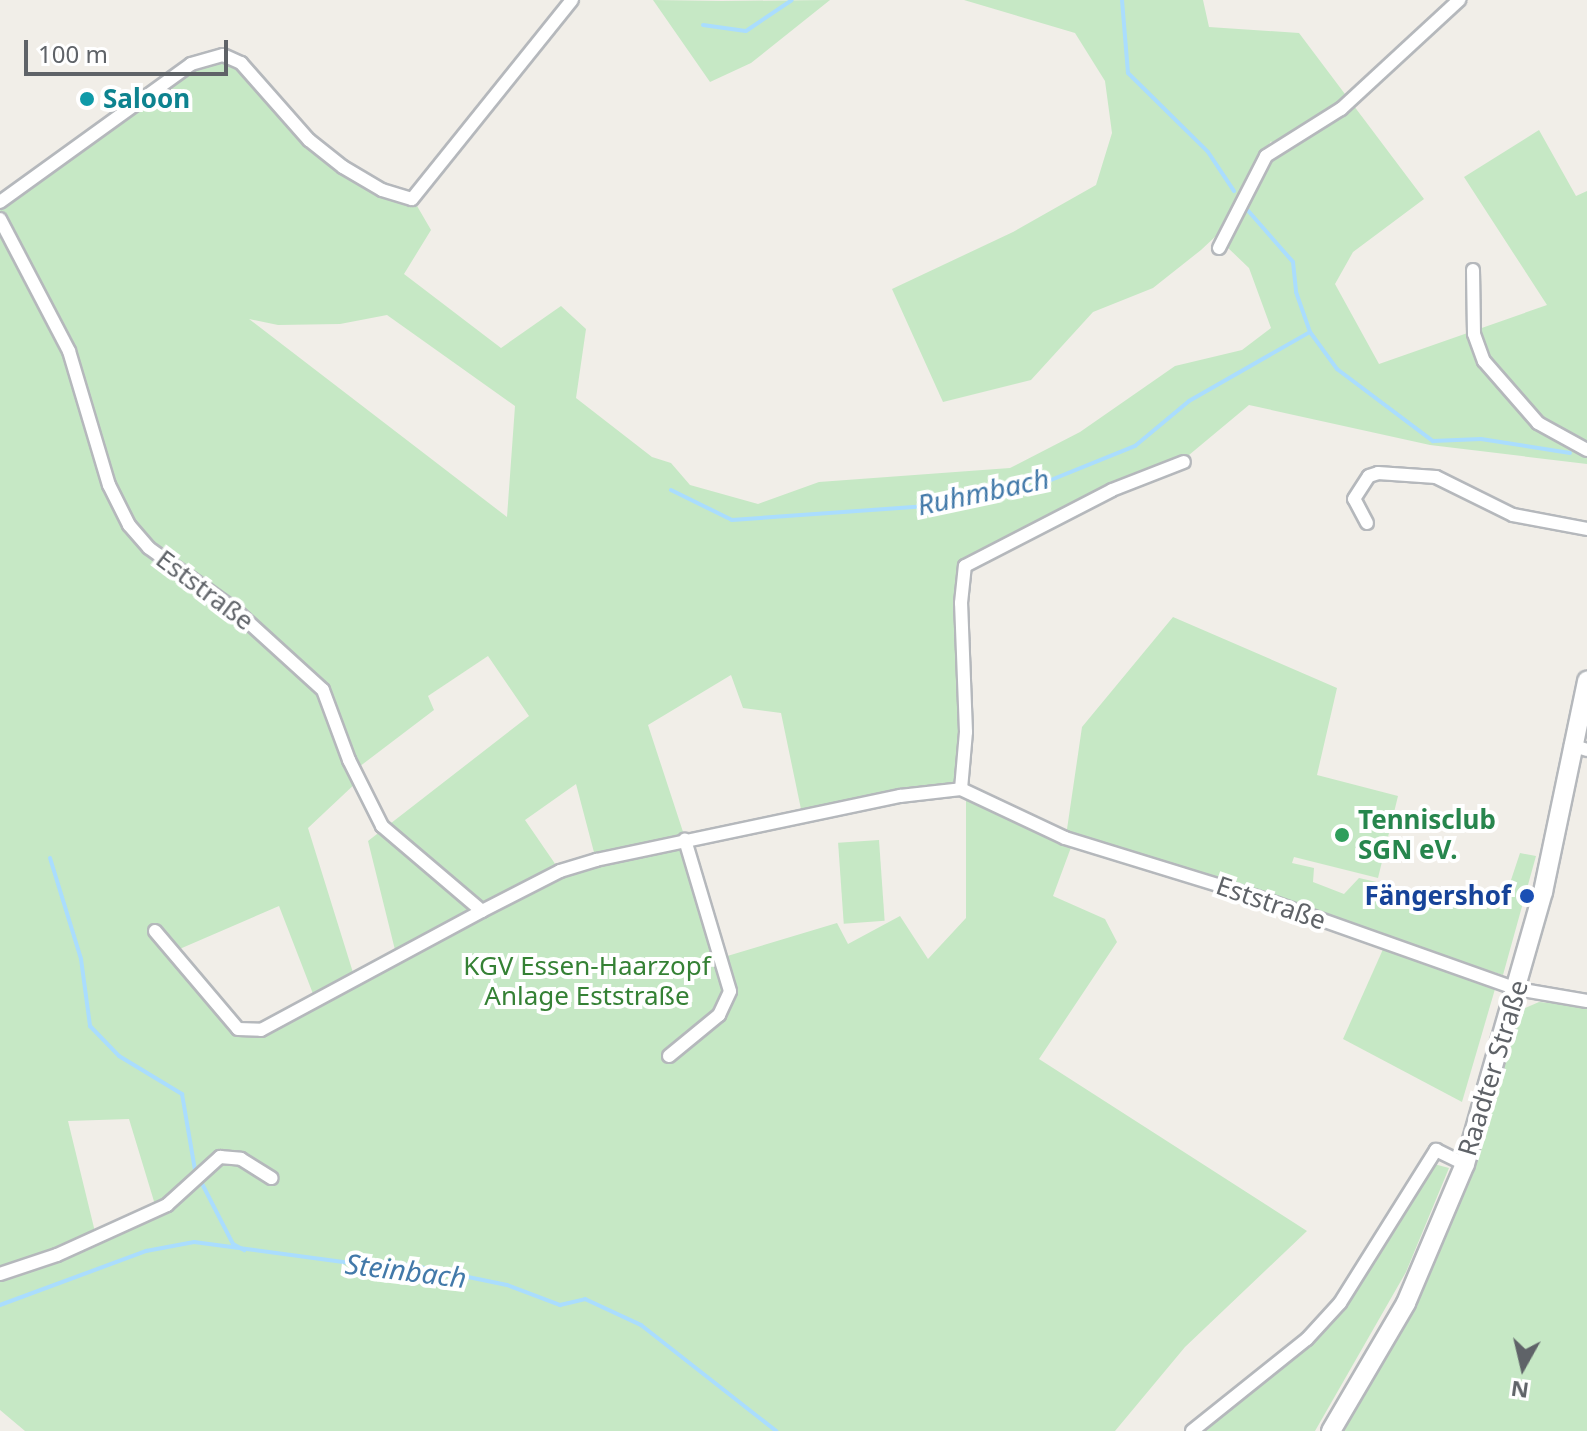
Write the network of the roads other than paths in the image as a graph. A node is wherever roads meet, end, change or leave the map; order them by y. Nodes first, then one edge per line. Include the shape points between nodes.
1 (572, 0) edge
2 (1459, 0) edge
3 (0, 202) edge
4 (0, 219) edge
5 (1219, 248) dead end
6 (1473, 270) dead end
7 (1587, 450) edge
8 (1184, 462) dead end
9 (1367, 523) dead end
10 (1587, 529) edge
11 (1587, 681) edge
12 (1579, 748) edge
13 (961, 789) junction
14 (685, 840) junction
15 (482, 911) junction
16 (155, 931) dead end
17 (1517, 989) junction
18 (1587, 1001) edge
19 (669, 1056) dead end
20 (1465, 1164) junction
21 (272, 1178) dead end
22 (0, 1274) edge
23 (1192, 1431) edge
24 (1331, 1431) edge

1 - 3 street via 412,199 382,190 343,167 309,140 241,63 223,55 191,64
2 - 5 street via 1341,109 1266,156
4 - 15 street, Eststraße via 69,351 109,485 129,525 149,548 234,609 323,690 349,760 382,826
6 - 7 street via 1474,334 1484,361 1538,423
8 - 13 street via 1112,490 965,566
9 - 10 street via 1354,499 1369,476 1378,473 1436,477 1513,515
11 - 12 main road, Raadter Straße
12 - 17 main road, Raadter Straße
13 - 14 street via 900,796
13 - 17 street, Eststraße via 1065,838 1263,899
14 - 15 street via 560,871
14 - 19 street via 730,991 719,1015
15 - 16 street via 261,1030 238,1029
17 - 18 street, Eststraße
17 - 20 main road, Raadter Straße
20 - 23 street via 1436,1150 1340,1303 1307,1339
20 - 24 main road, Raadter Straße via 1406,1303
21 - 22 street via 241,1159 220,1157 167,1205 57,1255

